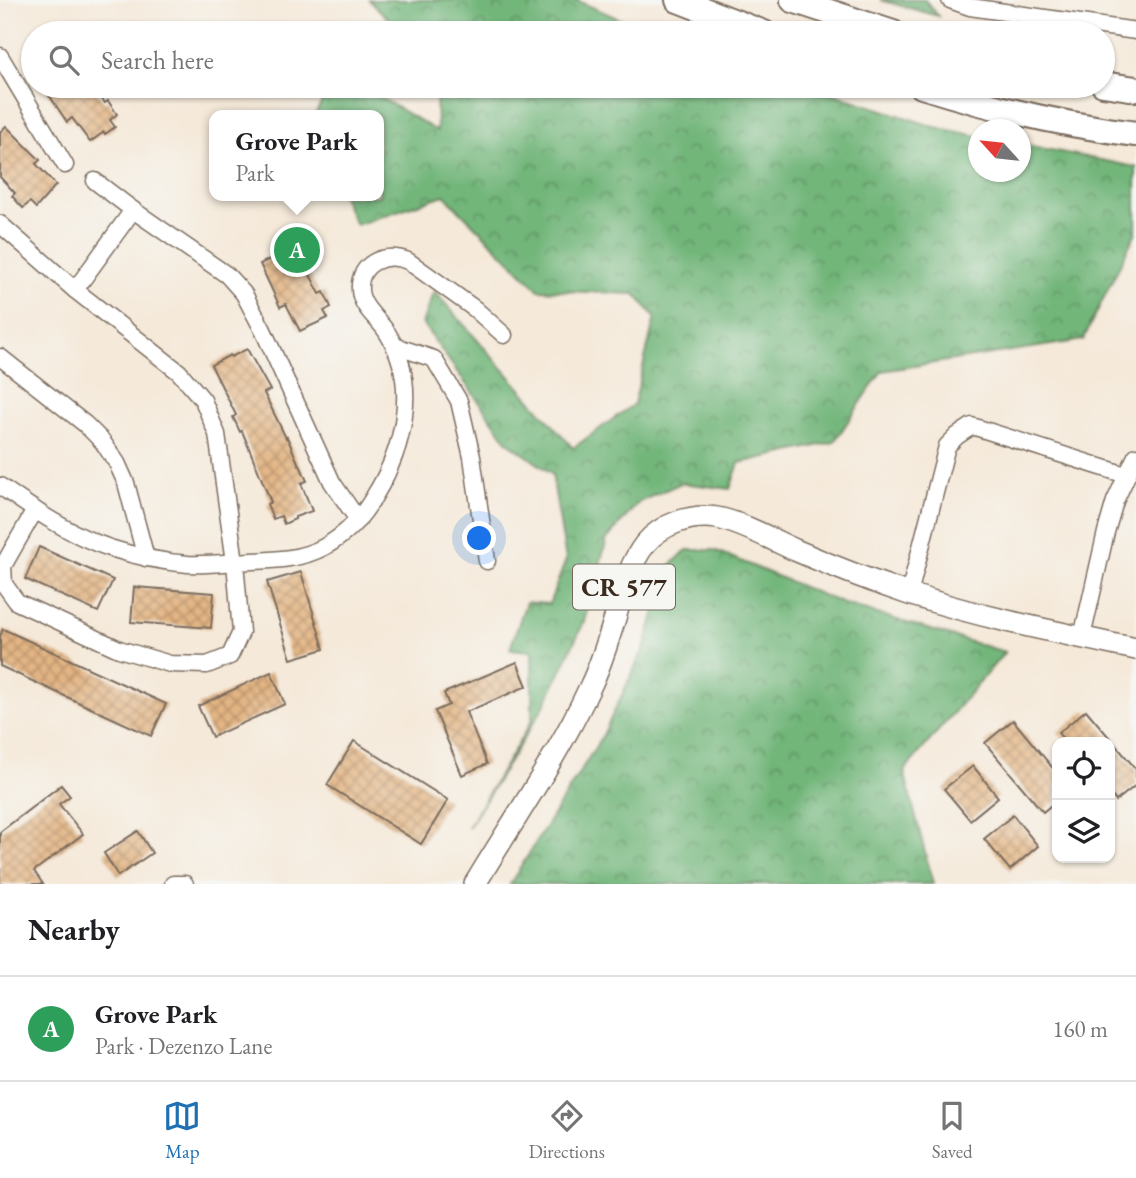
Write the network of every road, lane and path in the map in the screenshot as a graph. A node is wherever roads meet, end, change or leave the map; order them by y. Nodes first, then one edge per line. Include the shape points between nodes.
1 (678, 0) edge
2 (793, 0) edge
3 (950, 0) edge
4 (733, 21) edge
5 (857, 21) edge
6 (1067, 21) edge
7 (1115, 28) edge
8 (1136, 31) edge
9 (0, 56) edge
10 (1115, 86) edge
11 (1136, 89) edge
12 (21, 91) edge
13 (25, 98) edge
14 (960, 98) edge
15 (1136, 134) edge
16 (65, 165) dead end
17 (95, 181) dead end
18 (133, 210) junction
19 (0, 224) edge
20 (75, 290) junction
21 (504, 335) dead end
22 (395, 346) junction
23 (0, 356) edge
24 (1136, 456) edge
25 (1126, 475) junction
26 (0, 486) edge
27 (35, 510) junction
28 (358, 520) junction
29 (146, 558) junction
30 (487, 561) dead end
31 (235, 562) junction
32 (909, 593) junction
33 (1082, 638) junction
34 (1136, 649) edge
35 (173, 884) edge
36 (185, 884) edge
37 (475, 884) edge

1 - 4 highway
2 - 5 highway
3 - 6 street
7 - 8 street
9 - 12 street
10 - 11 highway
13 - 16 street
14 - 15 highway
17 - 18 street
18 - 20 street
18 - 28 street via 227,275 244,294 332,482
19 - 20 street
20 - 31 street via 179,372 202,400 217,434
21 - 22 street via 408,261 389,257 371,264 360,291
22 - 28 street via 404,377 402,429 395,456
22 - 30 street via 434,359 459,401
23 - 29 street via 103,441 126,483
24 - 25 street
25 - 32 street via 972,426 947,446
25 - 33 street via 1106,532
26 - 27 street
27 - 29 street via 68,530
27 - 31 street via 3,566 4,584 17,602 119,649 170,664 207,665 230,656 241,632
28 - 31 street via 342,536 305,555
29 - 31 street via 188,564
32 - 33 main road, CR 577
32 - 37 main road, CR 577 via 718,518 680,521 656,533 632,564 606,652 580,707
33 - 34 main road, CR 577
35 - 36 street

